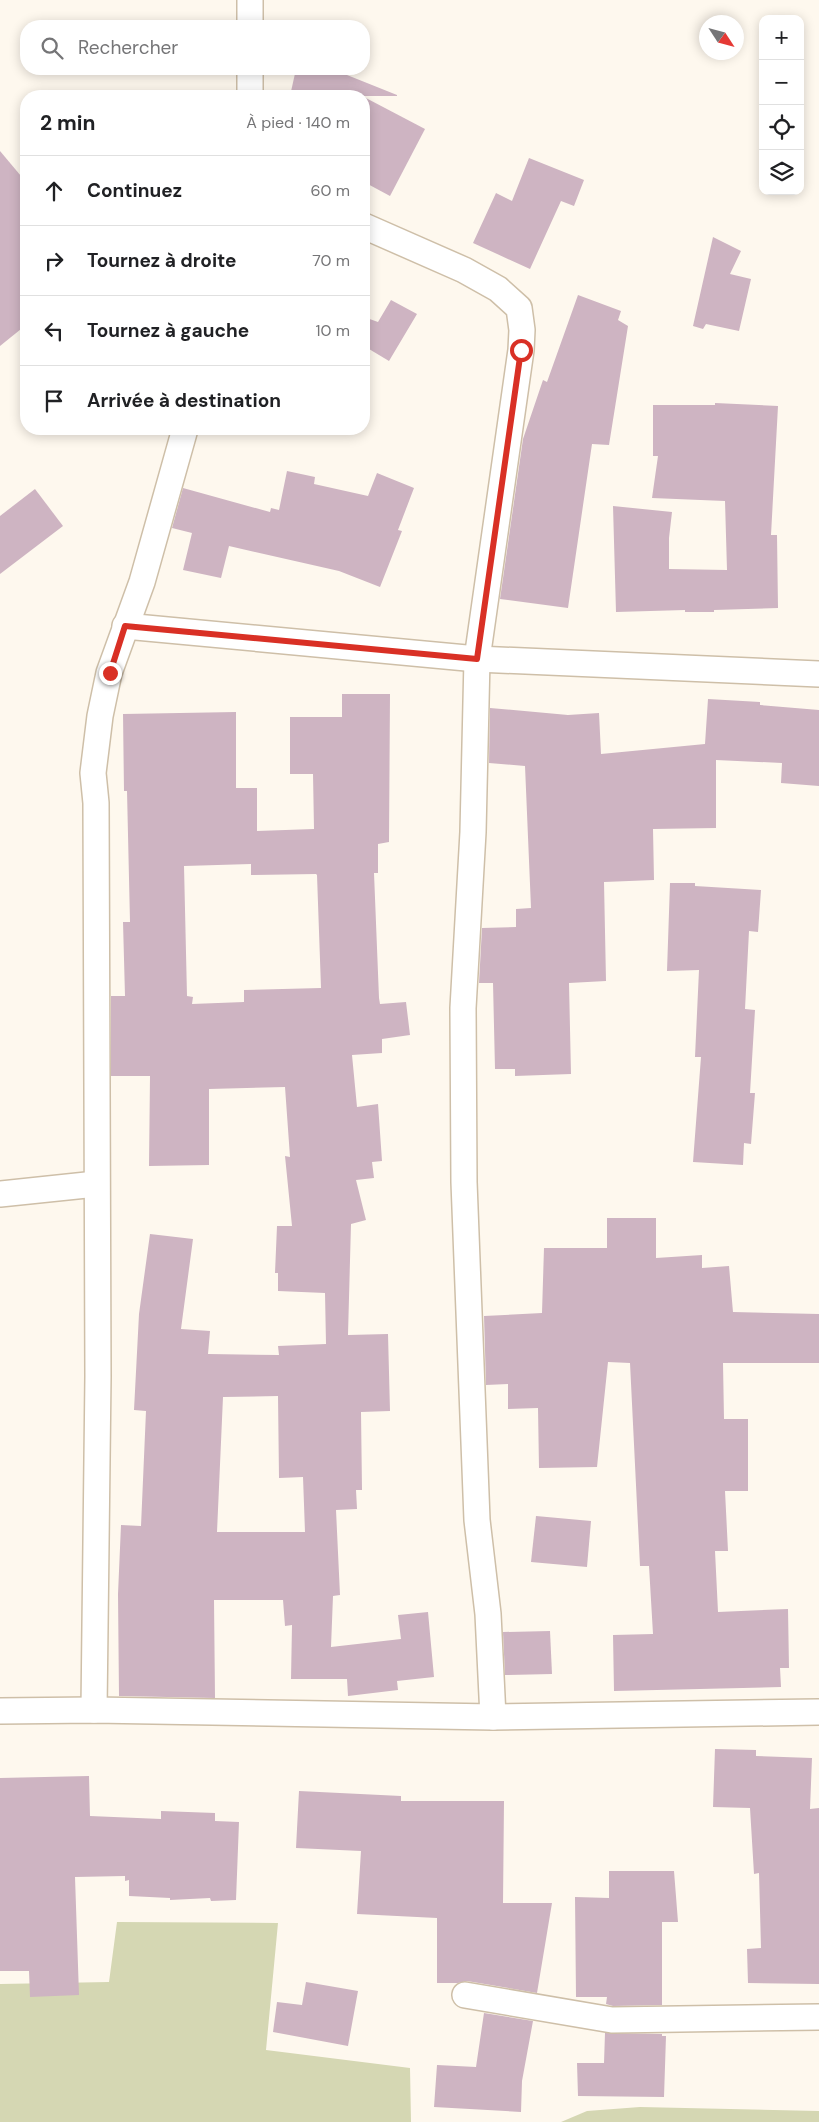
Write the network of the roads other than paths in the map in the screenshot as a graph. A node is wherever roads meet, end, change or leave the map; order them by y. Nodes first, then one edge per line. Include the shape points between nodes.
1 (250, 0) edge
2 (250, 20) edge
3 (250, 75) edge
4 (250, 90) edge
5 (370, 229) edge
6 (183, 435) edge
7 (125, 626) junction
8 (477, 659) junction
9 (819, 674) edge
10 (96, 1184) junction
11 (0, 1194) edge
12 (94, 1710) junction
13 (0, 1711) edge
14 (819, 1712) edge
15 (493, 1717) junction
16 (464, 1995) dead end
17 (819, 2017) edge

1 - 2 street
3 - 4 street
5 - 8 street via 464,270 498,289 518,308 521,350
6 - 7 street via 142,582
7 - 8 street
7 - 10 street via 100,716 93,774 96,803
8 - 9 street
8 - 15 street via 473,832 463,1008 464,1182 477,1520 488,1614
10 - 11 street
10 - 12 street via 98,1376
12 - 13 street
12 - 15 street
14 - 15 street
16 - 17 street via 612,2020

